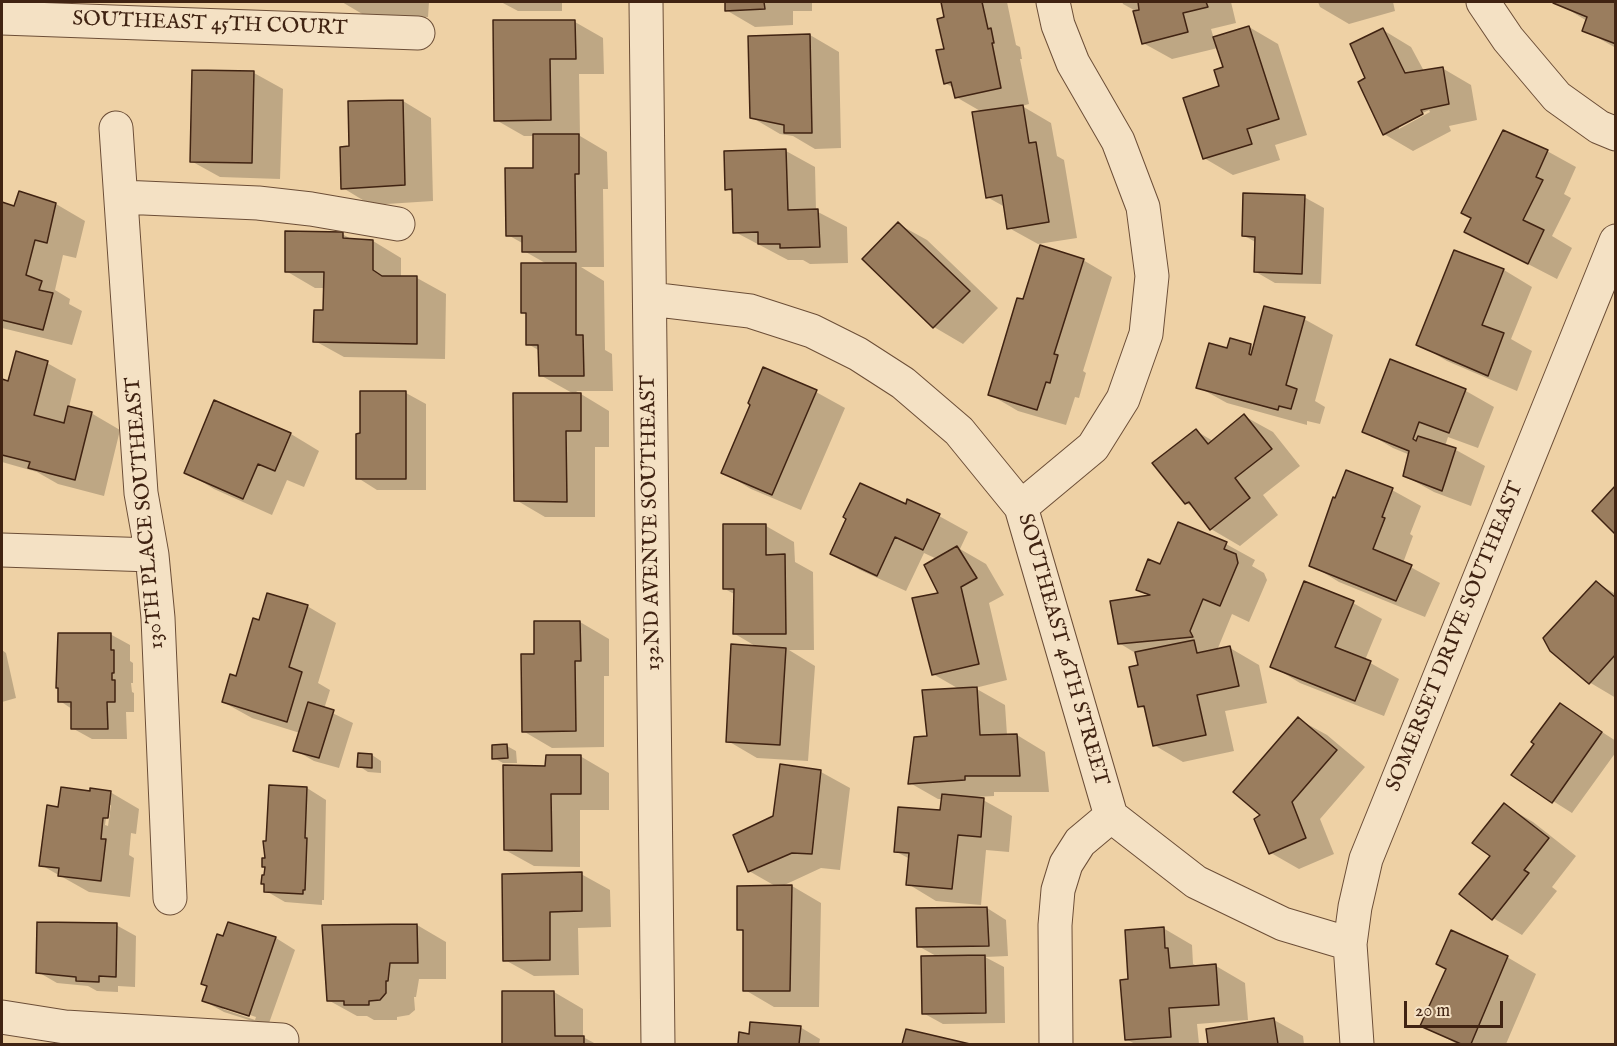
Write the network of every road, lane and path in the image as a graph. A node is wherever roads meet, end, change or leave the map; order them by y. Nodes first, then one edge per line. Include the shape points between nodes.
1 (646, 2) edge
2 (1053, 2) edge
3 (1483, 2) edge
4 (287, 15) edge
5 (2, 18) edge
6 (418, 33) dead end
7 (116, 128) dead end
8 (1616, 134) edge
9 (121, 197) junction
10 (398, 224) dead end
11 (1616, 241) edge
12 (650, 299) junction
13 (1021, 507) junction
14 (2, 550) edge
15 (152, 555) junction
16 (1110, 816) junction
17 (170, 898) dead end
18 (1350, 944) junction
19 (2, 1017) edge
20 (282, 1040) dead end
21 (658, 1044) edge
22 (1056, 1044) edge
23 (1357, 1044) edge

1 - 12 street, 132ND AVENUE SOUTHEAST
2 - 13 street via 1073,63 1118,141 1143,207 1152,276 1146,334 1123,399 1093,447
3 - 8 street via 1508,39 1557,97 1599,127
4 - 5 street, SOUTHEAST 45TH COURT
4 - 6 street, SOUTHEAST 45TH COURT
7 - 9 street, 130TH PLACE SOUTHEAST
9 - 10 street via 258,203
9 - 15 street, 130TH PLACE SOUTHEAST via 141,493
11 - 18 street, SOMERSET DRIVE SOUTHEAST via 1366,859
12 - 13 street, SOUTHEAST 46TH STREET via 750,311 812,331 858,354 903,383 959,431
12 - 21 street, 132ND AVENUE SOUTHEAST
13 - 16 street, SOUTHEAST 46TH STREET
14 - 15 street
15 - 17 street, 130TH PLACE SOUTHEAST via 159,618
16 - 18 street via 1196,882 1283,924
16 - 22 street via 1080,842 1066,864 1058,890
18 - 23 street, SOMERSET DRIVE SOUTHEAST
19 - 20 street via 65,1027

